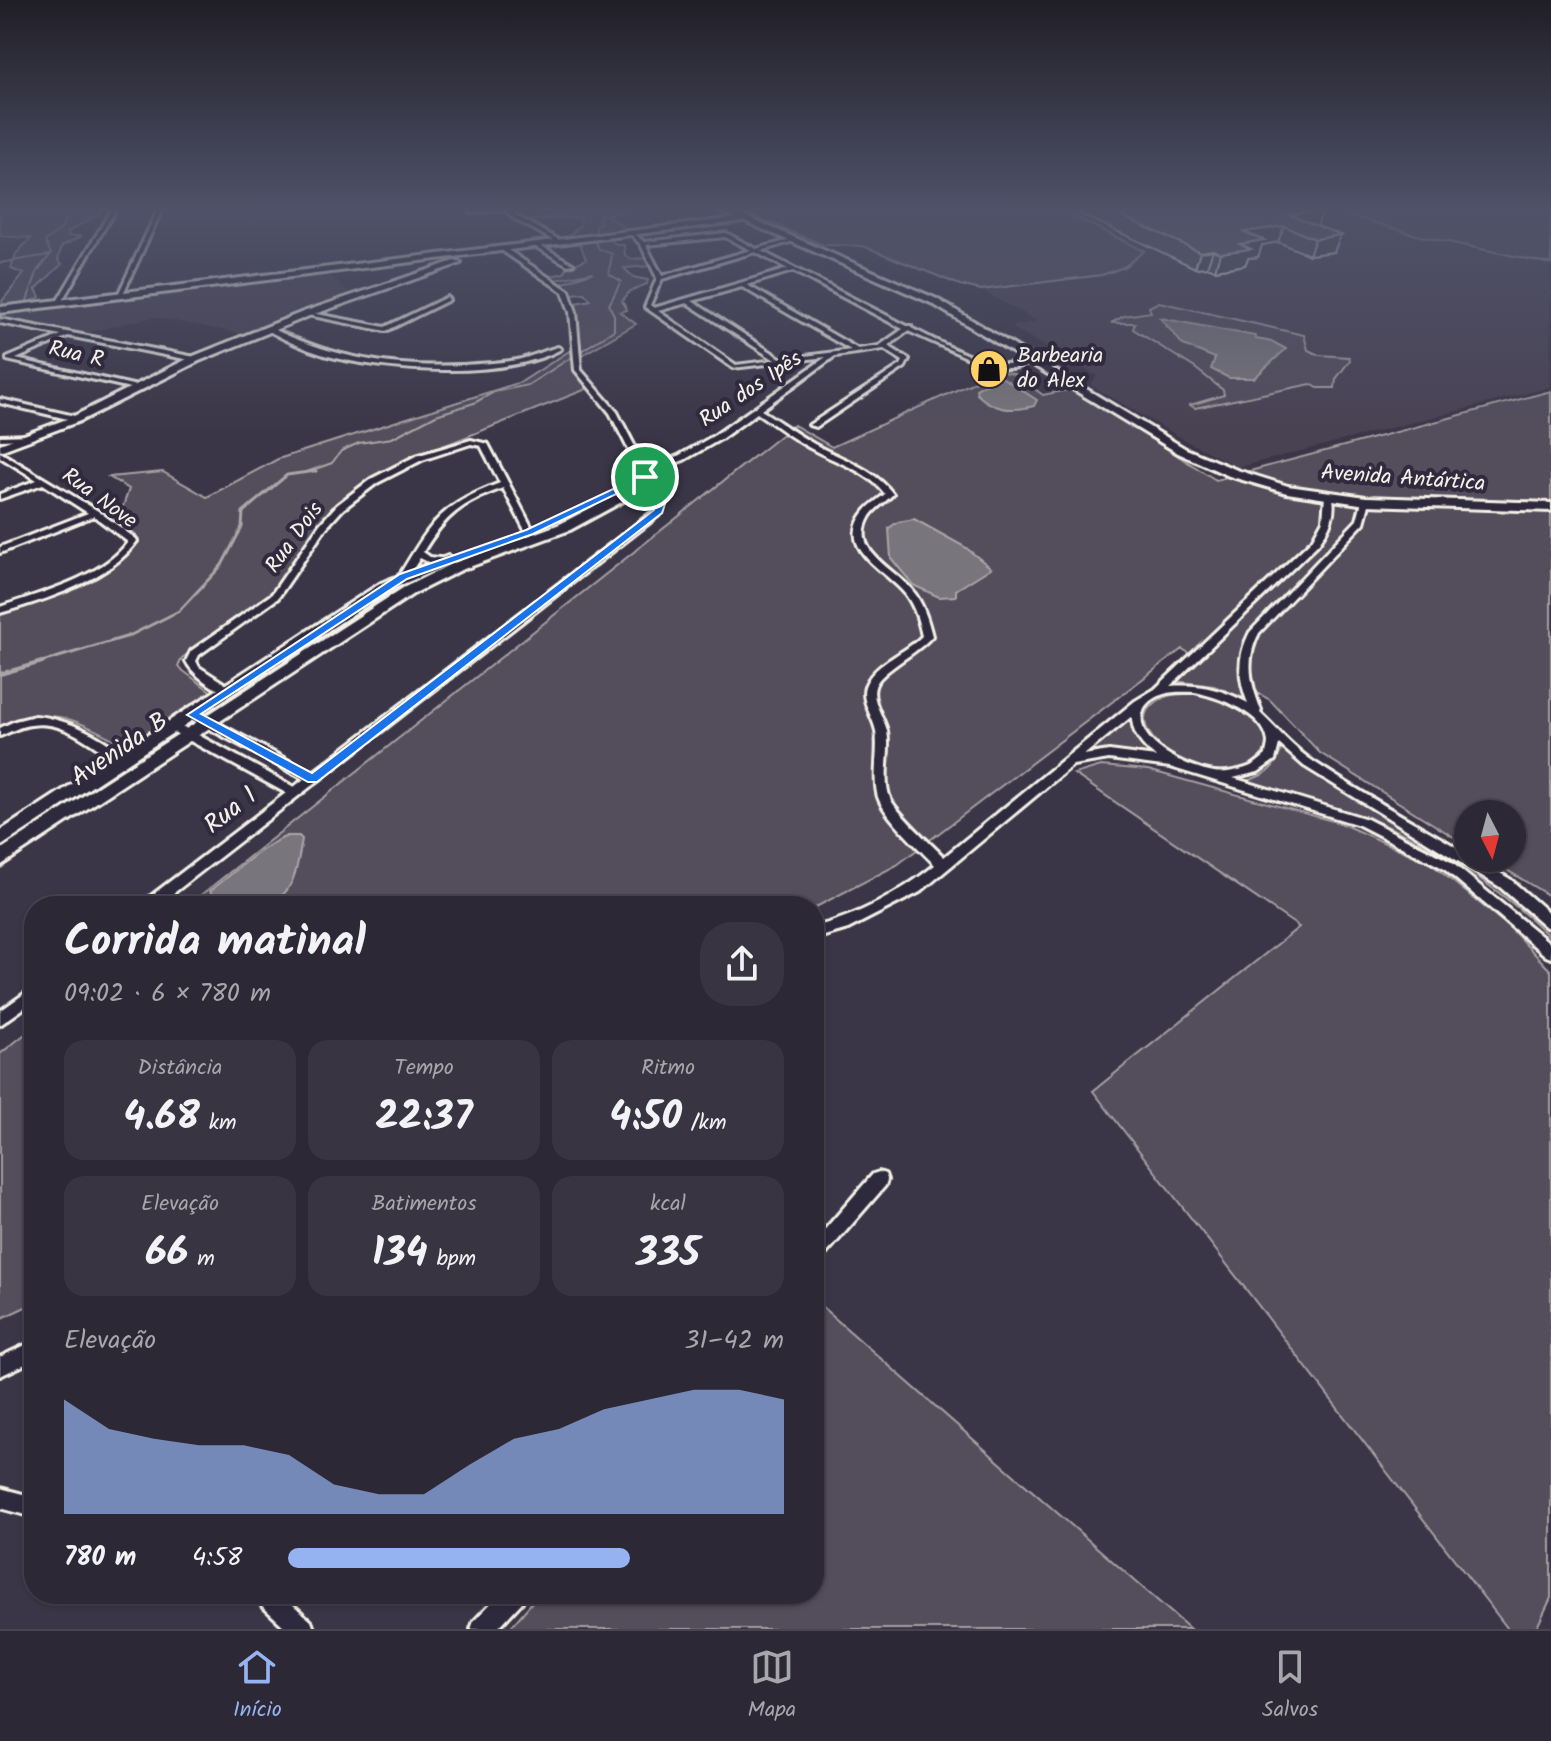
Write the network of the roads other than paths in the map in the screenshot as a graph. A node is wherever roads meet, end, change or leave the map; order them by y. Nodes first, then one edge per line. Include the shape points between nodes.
1 (70, 283) edge
2 (125, 283) edge
3 (227, 283) edge
4 (400, 283) edge
5 (554, 283) edge
6 (657, 283) edge
7 (749, 283) edge
8 (823, 283) edge
9 (892, 283) edge
10 (743, 285) junction
11 (119, 296) junction
12 (447, 299) dead end
13 (688, 301) junction
14 (57, 304) junction
15 (0, 310) edge
16 (652, 311) junction
17 (306, 314) junction
18 (0, 321) edge
19 (909, 327) junction
20 (269, 329) junction
21 (69, 333) junction
22 (885, 347) junction
23 (558, 349) dead end
24 (859, 352) junction
25 (835, 354) junction
26 (195, 359) junction
27 (781, 361) junction
28 (1035, 361) junction
29 (135, 387) junction
30 (0, 401) edge
31 (757, 410) junction
32 (76, 419) junction
33 (813, 425) dead end
34 (2, 446) edge
35 (646, 477) junction
36 (43, 481) junction
37 (505, 484) junction
38 (627, 494) junction
39 (1329, 496) junction
40 (0, 497) edge
41 (657, 498) junction
42 (1366, 501) junction
43 (1551, 507) edge
44 (95, 513) junction
45 (530, 532) junction
46 (0, 550) edge
47 (418, 553) junction
48 (445, 561) junction
49 (404, 576) junction
50 (0, 610) edge
51 (229, 691) junction
52 (1159, 691) junction
53 (1143, 701) junction
54 (1257, 713) junction
55 (199, 718) junction
56 (180, 730) junction
57 (0, 732) edge
58 (1272, 732) junction
59 (123, 760) junction
60 (1067, 763) junction
61 (1174, 764) junction
62 (1221, 776) junction
63 (313, 779) junction
64 (295, 793) junction
65 (0, 840) edge
66 (0, 859) edge
67 (943, 865) junction
68 (161, 896) edge
69 (1551, 923) edge
70 (824, 930) edge
71 (1551, 952) edge
72 (24, 1001) edge
73 (0, 1019) edge
74 (879, 1180) dead end
75 (824, 1243) edge
76 (24, 1355) edge
77 (0, 1367) edge
78 (0, 1498) edge
79 (24, 1504) edge
80 (277, 1604) edge
81 (505, 1604) edge
82 (303, 1629) edge
83 (482, 1629) edge

1 - 14 street
2 - 11 street
3 - 11 main road
4 - 17 main road
5 - 35 street via 566,291 573,312 578,370 613,412
6 - 16 street via 647,300
7 - 10 street
8 - 19 street
9 - 28 main road, Avenida Antártica via 934,301
10 - 13 street
10 - 24 street
11 - 14 main road
12 - 17 street via 386,329
13 - 16 street
13 - 27 street
14 - 15 main road
16 - 27 street via 735,367
17 - 20 main road
18 - 21 street
19 - 22 street
19 - 28 street via 991,366
20 - 23 street via 338,358 379,365 512,363
20 - 26 main road
21 - 26 street
21 - 29 street, Rua R via 9,359
22 - 24 street
22 - 33 street via 907,360 903,366
24 - 25 street
25 - 27 street
25 - 31 street, Rua dos Ipês
26 - 29 main road
28 - 39 main road, Avenida Antártica via 1210,464
29 - 32 main road
30 - 32 street
31 - 35 street, Rua dos Ipês
31 - 67 street via 887,489 889,494 868,512 861,528 862,549 912,597 927,636 915,651 874,678 869,688 881,729 881,791 885,803
32 - 34 main road
34 - 36 street, Rua Nove
35 - 38 main road, Avenida B
35 - 41 street
35 - 45 main road, Avenida B
36 - 40 street
36 - 44 street, Rua Nove
37 - 45 street, Rua Dois
37 - 47 street via 453,505 437,520
37 - 51 street, Rua Dois via 484,444 471,442 419,458 351,498 323,526 275,596 195,653 195,669
38 - 41 main road
38 - 55 main road, Avenida B via 565,527 456,567 408,591
39 - 42 main road, Avenida Antártica
39 - 52 street via 1327,527 1315,542
41 - 63 street, Rua 1 via 661,508 649,520
42 - 43 main road, Avenida Antártica
42 - 54 street via 1361,521 1245,648 1246,687
44 - 46 street
44 - 50 street, Rua Nove via 133,541 129,550 112,564
45 - 48 main road, Avenida B
47 - 48 street
47 - 49 street
48 - 49 main road, Avenida B
49 - 51 main road, Avenida B
51 - 55 main road, Avenida B
52 - 53 street
52 - 54 street via 1208,690
53 - 60 street
53 - 61 street via 1137,725 1156,752
54 - 58 street
55 - 56 main road, Avenida B
55 - 63 street
56 - 59 main road, Avenida B
56 - 64 street
56 - 66 main road, Avenida B
57 - 59 street via 33,721 58,720
58 - 62 street via 1275,746 1259,769
58 - 69 street via 1308,763 1505,883
59 - 65 main road, Avenida B
60 - 61 street via 1109,755
60 - 67 street
61 - 62 street
62 - 71 street via 1363,822 1447,865
63 - 64 street, Rua 1
64 - 68 street, Rua 1
67 - 70 street via 915,888
72 - 73 street
74 - 75 street
76 - 77 street
78 - 79 street
80 - 82 street
81 - 83 street

